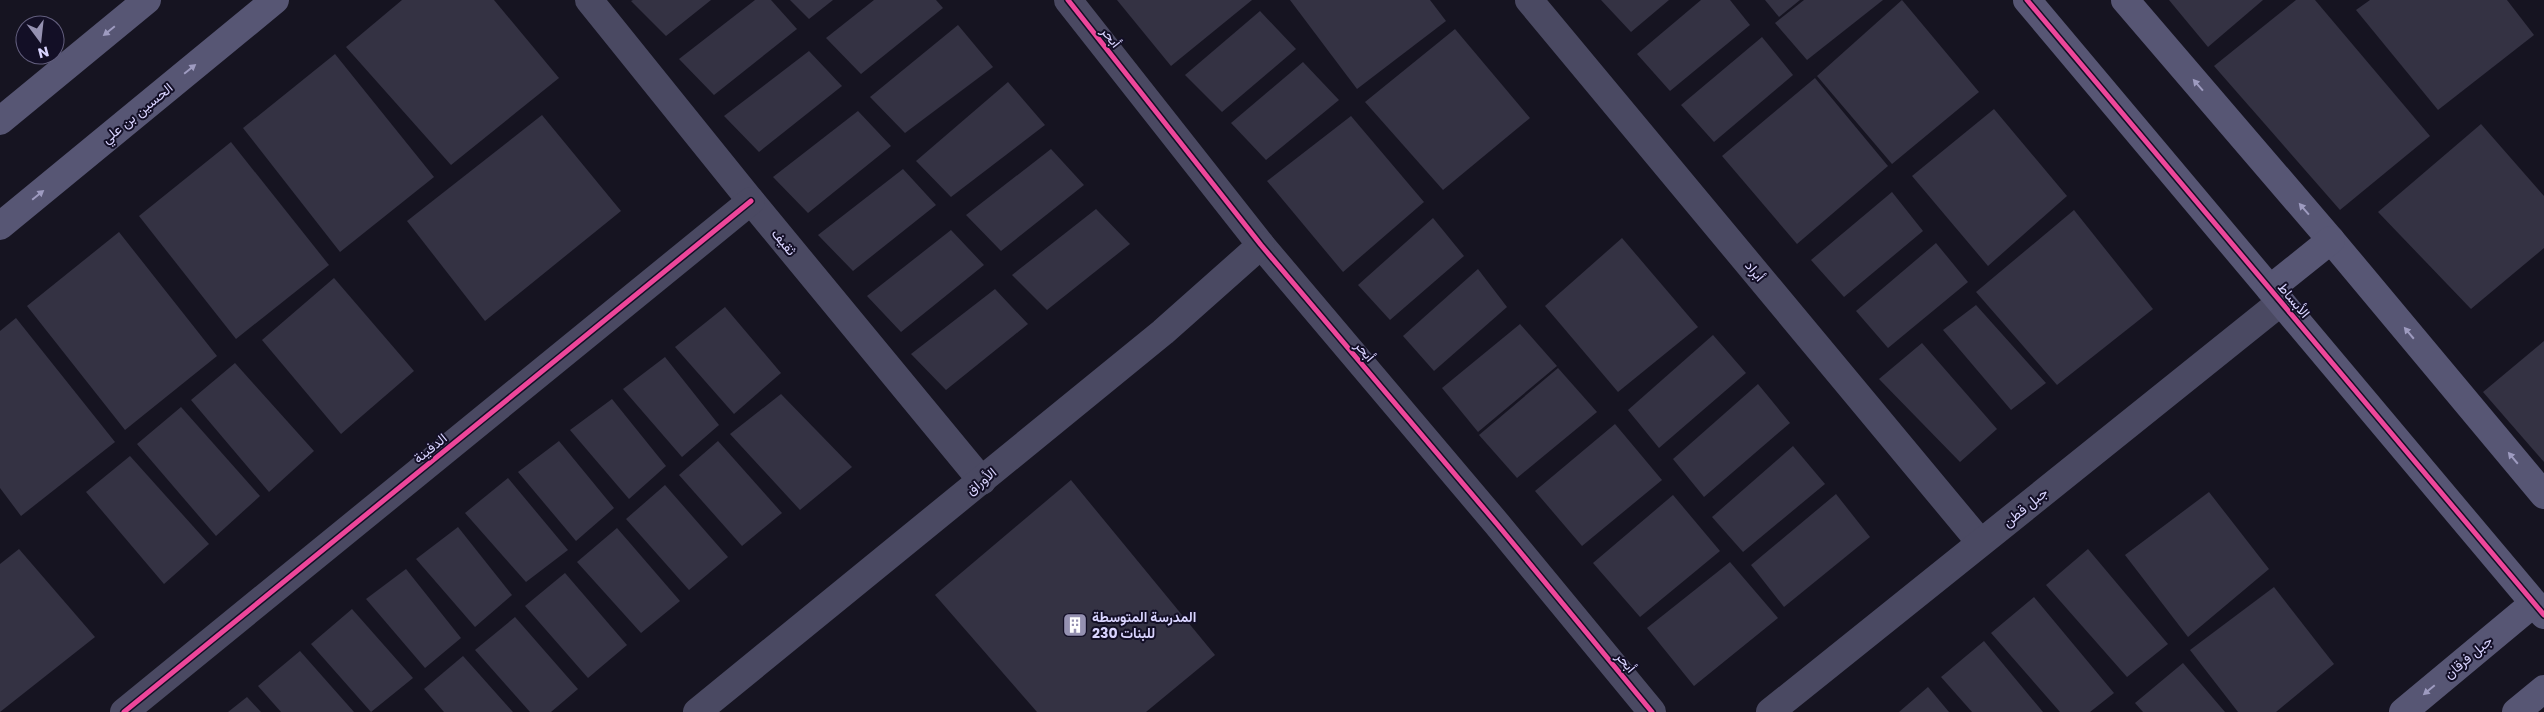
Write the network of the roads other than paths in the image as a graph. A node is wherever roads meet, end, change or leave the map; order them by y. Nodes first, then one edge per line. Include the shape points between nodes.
1 (147, 0) edge
2 (274, 0) edge
3 (589, 0) edge
4 (1068, 0) edge
5 (1529, 0) edge
6 (2027, 0) edge
7 (2125, 0) edge
8 (0, 121) edge
9 (751, 201) junction
10 (0, 226) edge
11 (2331, 240) junction
12 (1261, 245) junction
13 (2275, 296) junction
14 (982, 481) junction
15 (2544, 495) edge
16 (1980, 542) junction
17 (2539, 609) edge
18 (2544, 689) edge
19 (124, 712) edge
20 (697, 712) edge
21 (1652, 712) edge
22 (1770, 712) edge
23 (2403, 712) edge
24 (2516, 712) edge

1 -> 8 street
10 -> 2 street, الحسين بن علي
3 - 9 street, ثقيف
4 - 12 street, أبحر
5 - 16 street, أبراد
6 - 13 street, الأبساط
11 -> 7 street
9 - 14 street, ثقيف
9 - 19 street, الدفينة
11 - 13 street
15 -> 11 street
12 - 14 street, الأوراق via 1163,332
12 - 21 street, أبحر
13 - 16 street, جبل قطن
13 - 17 street, الأبساط
14 - 20 street, الأوراق
16 - 22 street, جبل قطن
17 -> 23 street, جبل فرقان
18 - 24 street

